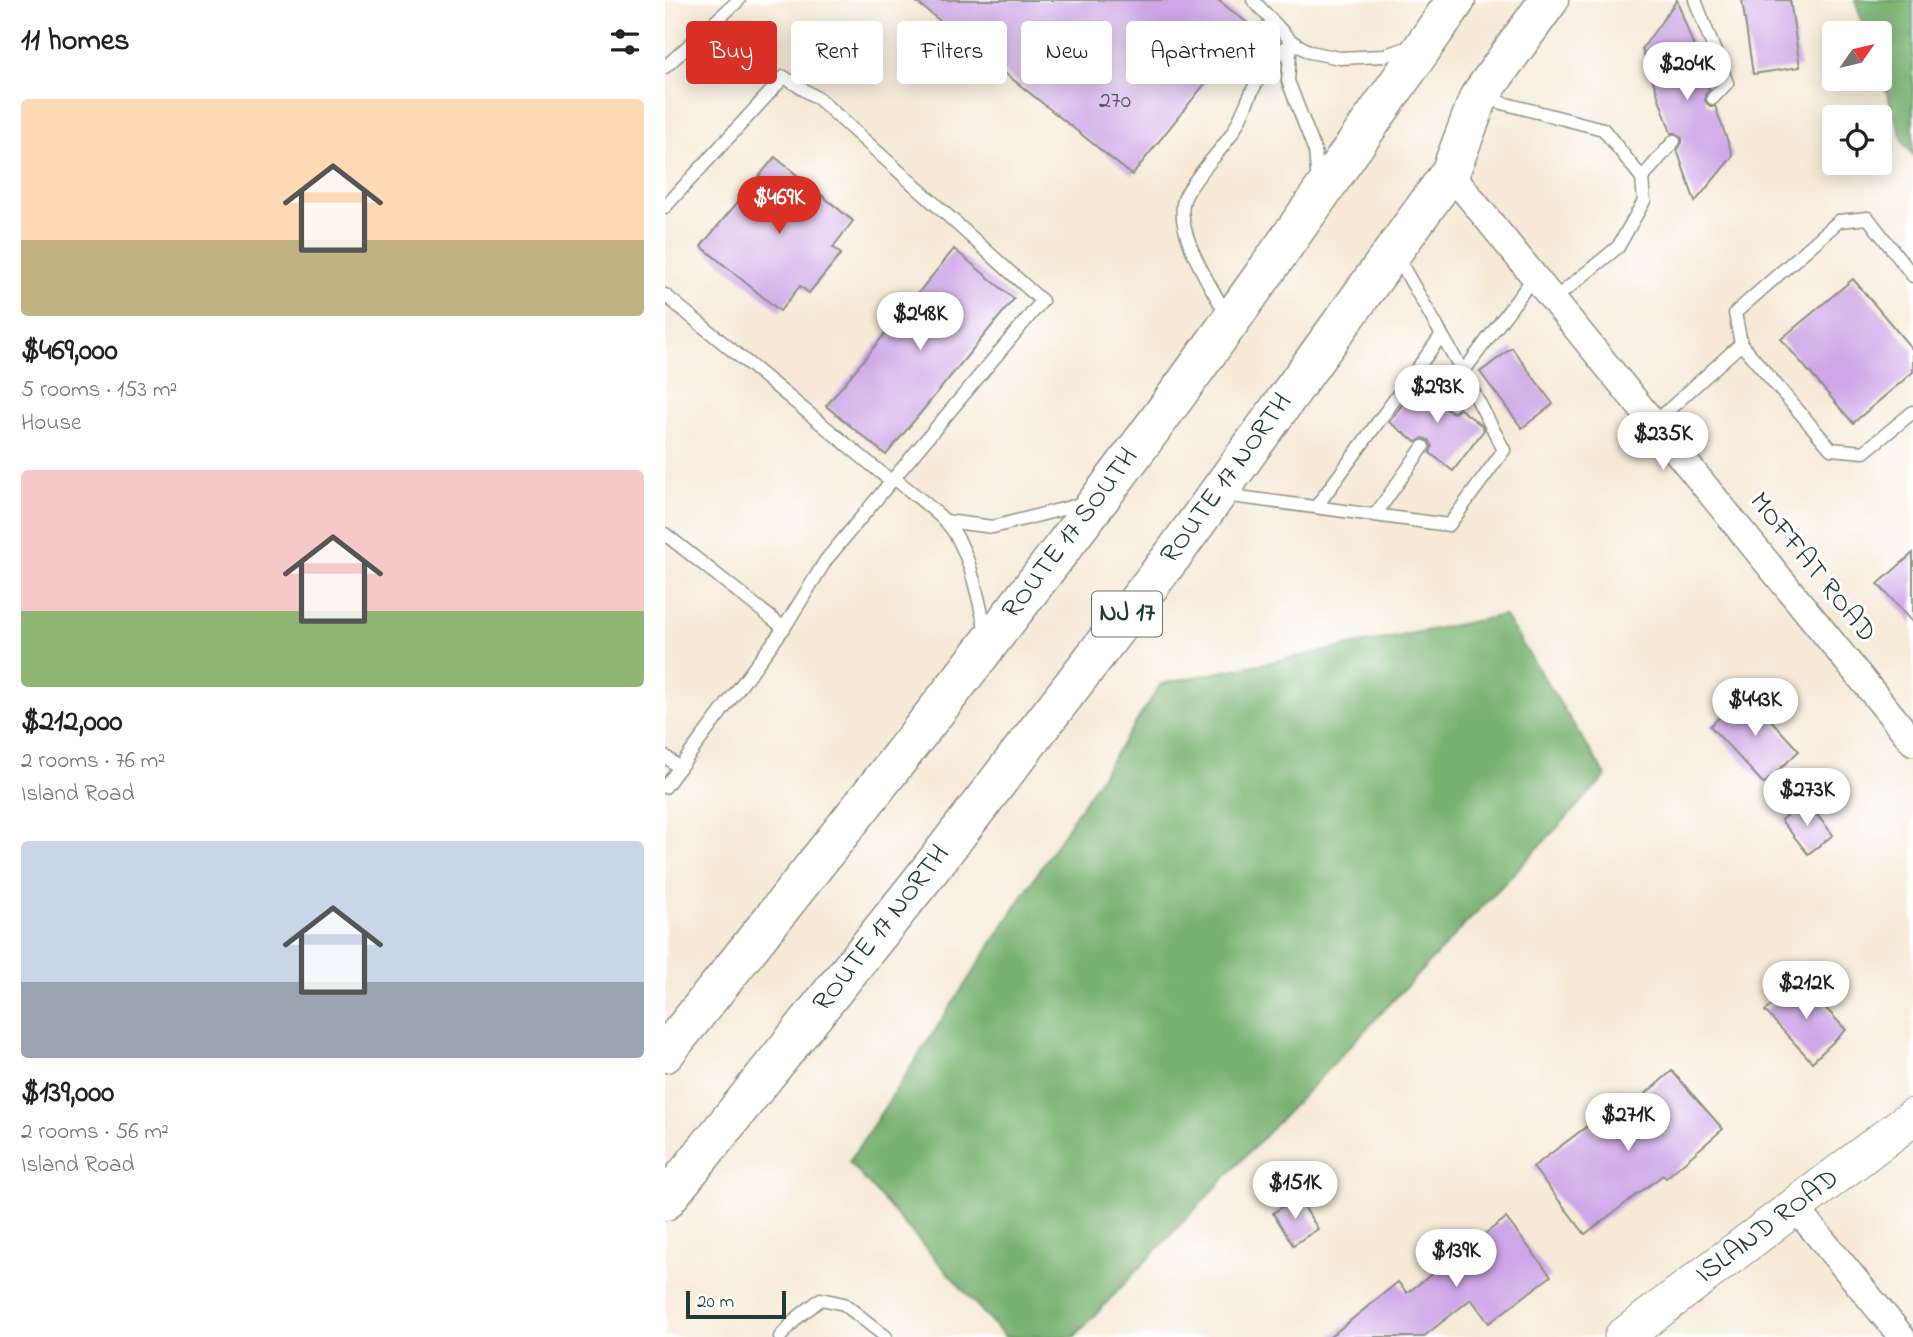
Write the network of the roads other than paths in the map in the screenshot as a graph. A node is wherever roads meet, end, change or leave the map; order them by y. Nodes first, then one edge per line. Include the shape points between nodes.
1 (739, 0) edge
2 (1253, 0) edge
3 (1457, 0) edge
4 (1549, 0) edge
5 (1695, 0) edge
6 (1429, 40) junction
7 (1291, 41) junction
8 (665, 66) edge
9 (1479, 97) junction
10 (1713, 98) dead end
11 (1674, 141) dead end
12 (1450, 173) junction
13 (1642, 178) junction
14 (1319, 196) junction
15 (665, 207) edge
16 (1393, 250) junction
17 (1913, 276) edge
18 (1534, 277) junction
19 (665, 295) edge
20 (1553, 300) junction
21 (1230, 321) junction
22 (1441, 336) junction
23 (1741, 344) junction
24 (1463, 372) junction
25 (1453, 404) dead end
26 (1913, 412) edge
27 (1653, 424) junction
28 (1423, 447) dead end
29 (893, 479) junction
30 (1217, 494) junction
31 (1099, 499) junction
32 (1316, 507) junction
33 (1375, 515) junction
34 (946, 521) junction
35 (665, 534) edge
36 (784, 628) junction
37 (989, 643) junction
38 (1913, 742) edge
39 (665, 756) edge
40 (679, 768) junction
41 (665, 787) edge
42 (665, 1053) edge
43 (1913, 1117) edge
44 (665, 1201) edge
45 (1795, 1207) junction
46 (780, 1337) edge
47 (886, 1337) edge
48 (1623, 1337) edge
49 (1902, 1337) edge

1 - 8 lane
2 - 7 lane
3 - 6 highway, ROUTE 17 SOUTH
4 - 9 highway, ROUTE 17 NORTH / NJ 17
5 - 10 lane via 1727,83
6 - 7 lane via 1382,56 1341,58 1310,52
6 - 14 highway, ROUTE 17 SOUTH
7 - 14 lane via 1288,81 1315,151
7 - 21 lane via 1258,81 1241,120 1184,198 1182,220 1193,253
9 - 12 highway, ROUTE 17 NORTH / NJ 17
9 - 13 lane via 1604,129
11 - 13 lane
12 - 16 highway, ROUTE 17 NORTH / NJ 17
12 - 18 street, MOFFAT ROAD
13 - 20 lane via 1644,201 1618,247
14 - 21 highway, ROUTE 17 SOUTH
15 - 29 lane via 784,77 819,99 1042,301
16 - 22 lane
16 - 30 highway, ROUTE 17 NORTH / NJ 17
17 - 23 lane via 1868,218 1839,221 1735,313
18 - 20 street, MOFFAT ROAD
18 - 24 lane
19 - 29 lane
20 - 27 street, MOFFAT ROAD
21 - 31 highway, ROUTE 17 SOUTH
22 - 24 lane
22 - 32 lane
23 - 26 lane via 1831,449 1864,452
23 - 27 lane
24 - 25 lane
24 - 33 lane via 1504,450 1448,525
27 - 38 street, MOFFAT ROAD
28 - 33 lane
29 - 34 lane
29 - 36 lane via 826,560
30 - 32 lane
30 - 44 highway, ROUTE 17 NORTH / NJ 17 via 925,877
31 - 34 lane via 993,527
31 - 37 highway, ROUTE 17 SOUTH
32 - 33 lane
34 - 37 lane via 970,569
35 - 36 lane
36 - 40 lane
37 - 42 highway, ROUTE 17 SOUTH
39 - 40 lane
40 - 41 lane
43 - 45 main road, ISLAND ROAD
45 - 48 main road, ISLAND ROAD
45 - 49 street
46 - 47 lane via 821,1299 844,1304

